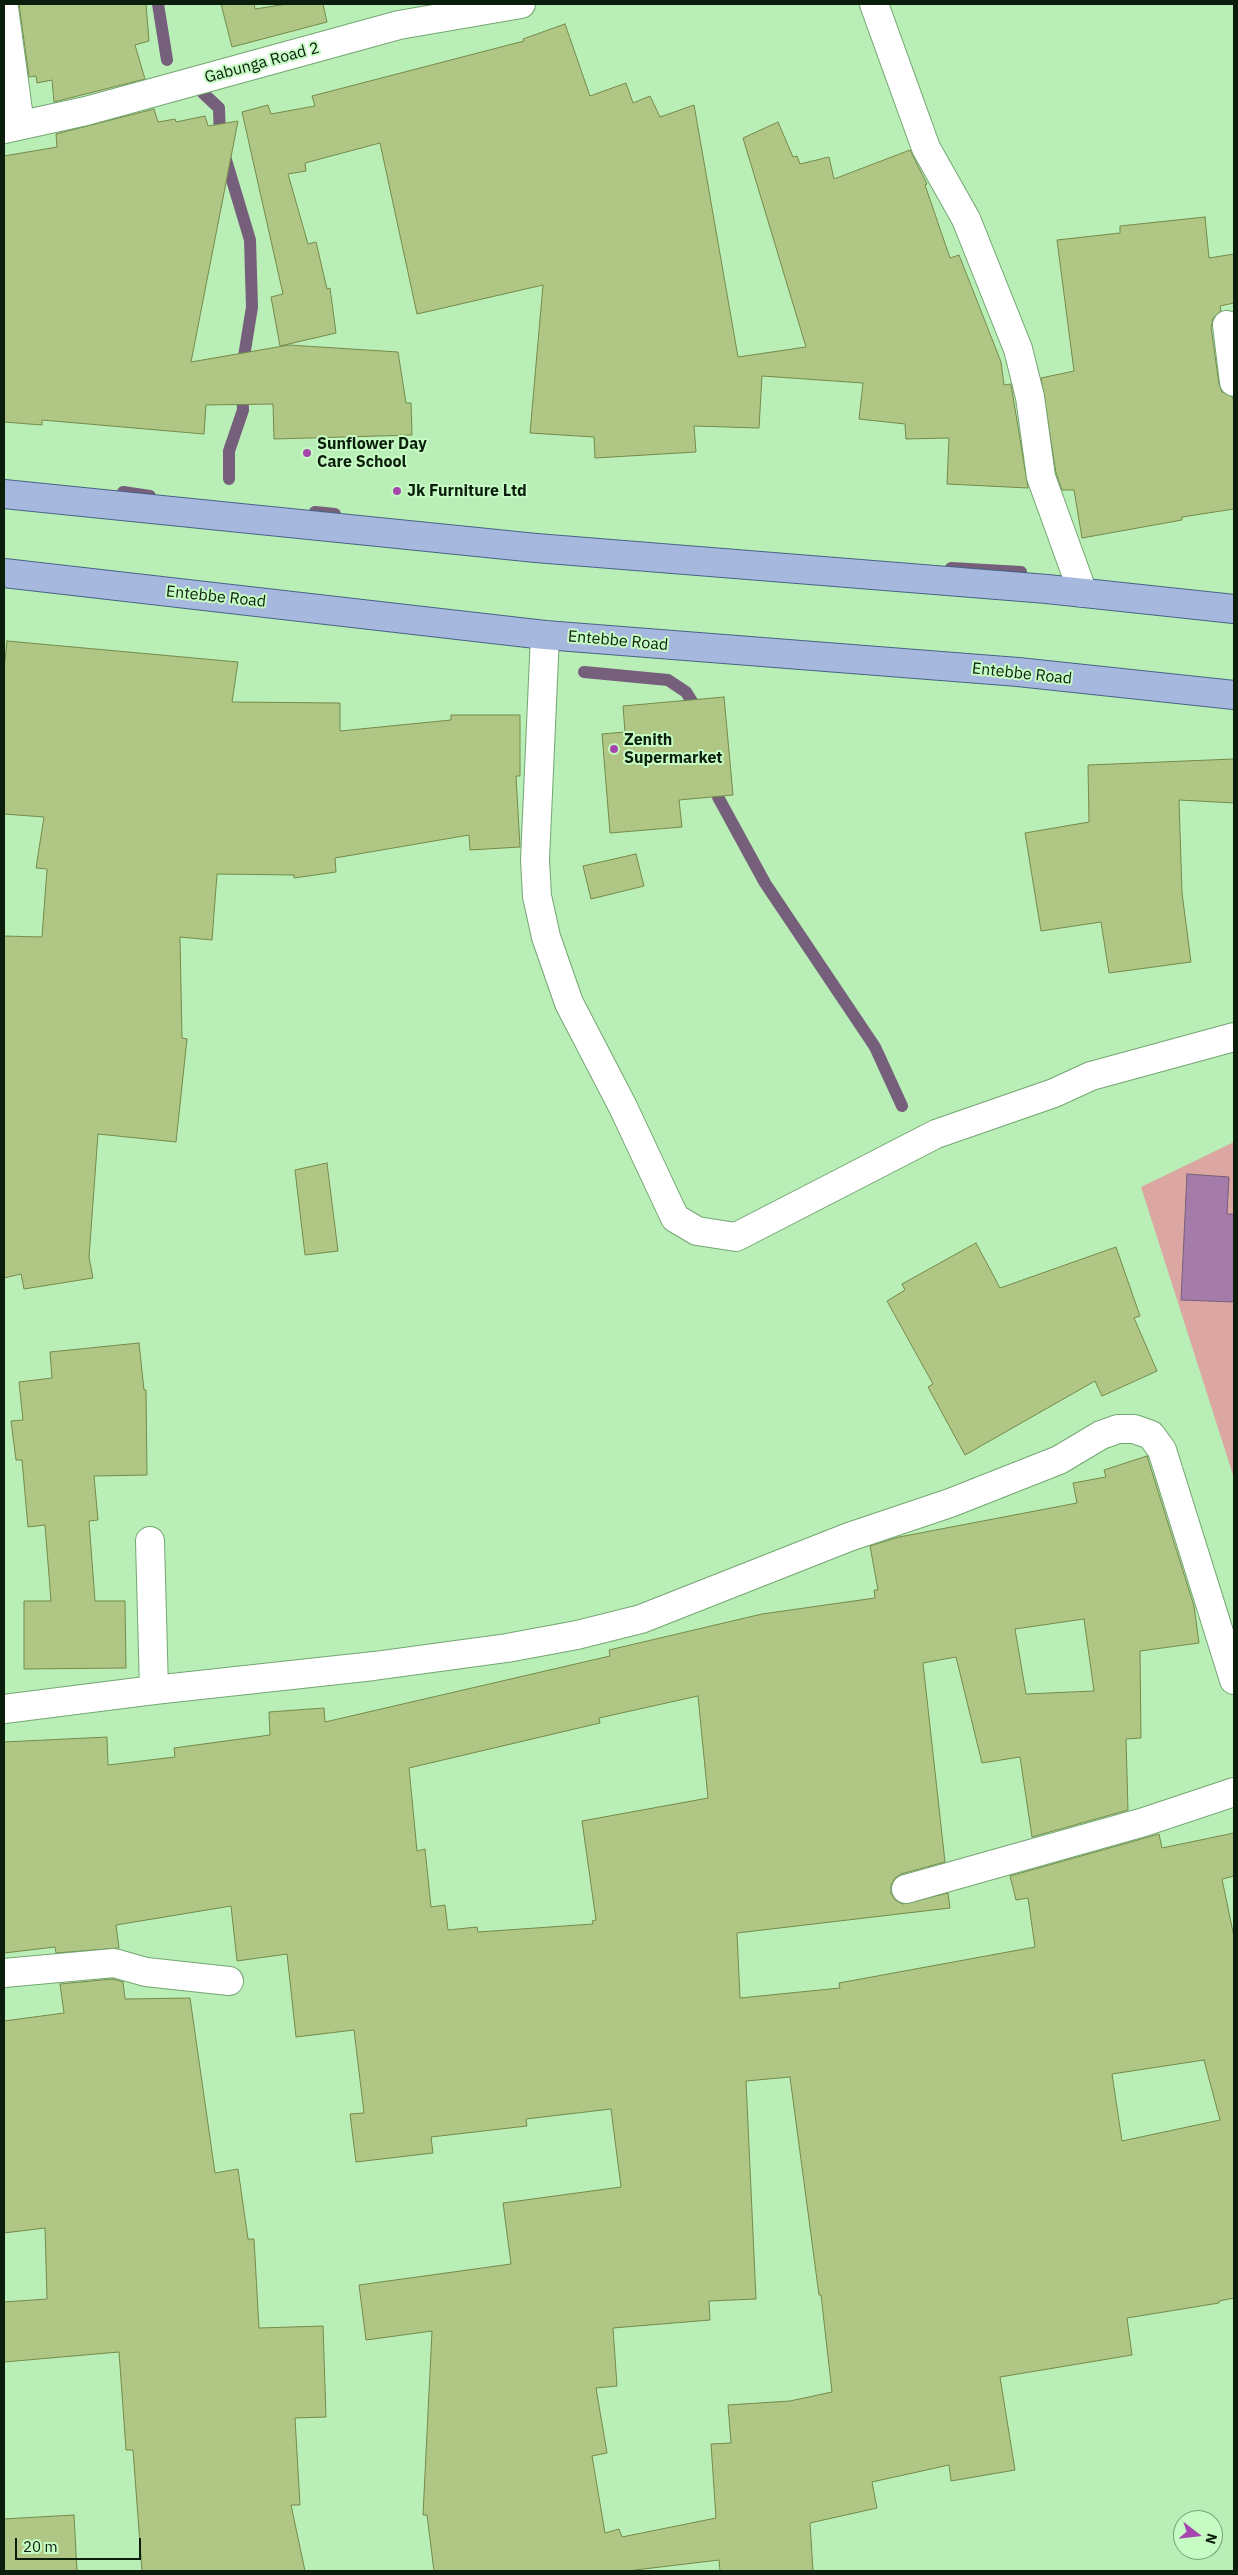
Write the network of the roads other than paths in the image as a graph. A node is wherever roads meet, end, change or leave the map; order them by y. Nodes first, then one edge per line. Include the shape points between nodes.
1 (521, 4) edge
2 (874, 4) edge
3 (4, 8) edge
4 (398, 14) edge
5 (12, 127) edge
6 (1227, 325) dead end
7 (1234, 382) edge
8 (4, 494) edge
9 (4, 573) edge
10 (1083, 593) junction
11 (1234, 608) edge
12 (545, 635) junction
13 (1234, 694) edge
14 (1234, 1037) edge
15 (150, 1541) dead end
16 (1234, 1680) edge
17 (154, 1690) junction
18 (4, 1710) edge
19 (1234, 1792) edge
20 (906, 1889) dead end
21 (4, 1973) edge
22 (229, 1981) dead end

1 - 4 street, Gabunga Road 2
2 - 10 street via 926,148 966,219 1018,349 1030,397 1041,477
3 - 5 street
4 - 5 street, Gabunga Road 2 via 86,111
6 - 7 street
8 - 10 main road via 536,548
9 - 12 main road, Entebbe Road
10 - 11 main road
12 - 13 main road, Entebbe Road via 1008,672
12 - 14 street via 535,860 537,896 546,937 569,1003 623,1107 674,1218 697,1232 736,1237 936,1134 1054,1093 1091,1076
15 - 17 street
16 - 17 street via 1162,1450 1151,1435 1134,1428 1101,1435 1058,1460 950,1503 848,1537 641,1619 508,1648
17 - 18 street
19 - 20 street via 1144,1822
21 - 22 street via 114,1963 146,1972

